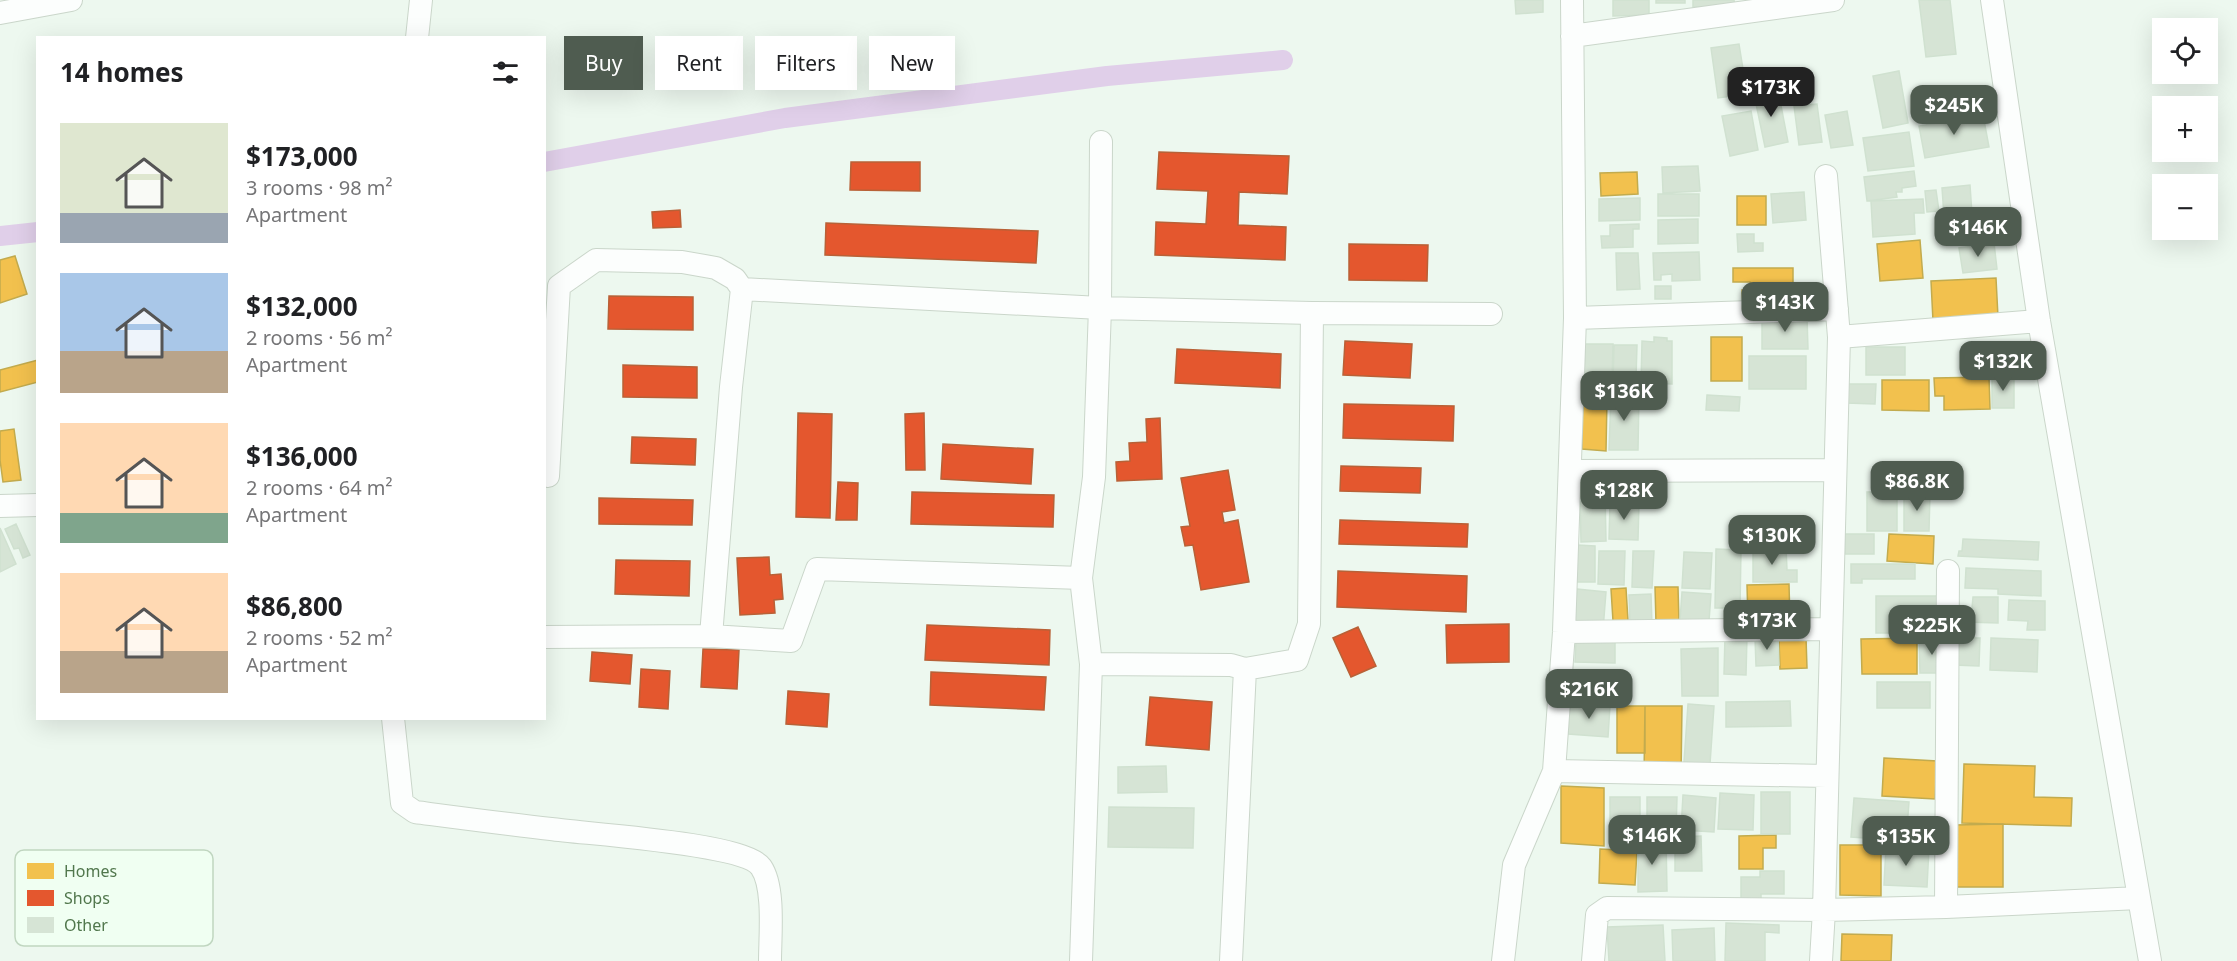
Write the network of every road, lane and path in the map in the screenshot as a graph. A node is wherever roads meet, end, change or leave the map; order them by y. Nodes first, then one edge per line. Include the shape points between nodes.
1 (71, 0) edge
2 (421, 0) edge
3 (1572, 0) edge
4 (1833, 0) edge
5 (1992, 0) edge
6 (0, 13) edge
7 (417, 36) edge
8 (1572, 36) junction
9 (1101, 142) dead end
10 (1826, 176) dead end
11 (742, 289) junction
12 (1100, 308) junction
13 (1837, 309) junction
14 (1312, 313) junction
15 (1491, 314) dead end
16 (1575, 318) junction
17 (2039, 321) junction
18 (1839, 337) junction
19 (1835, 470) junction
20 (1571, 471) junction
21 (548, 476) dead end
22 (36, 505) edge
23 (0, 506) edge
24 (1948, 571) dead end
25 (1081, 578) junction
26 (1831, 629) junction
27 (1564, 632) junction
28 (711, 636) junction
29 (546, 637) edge
30 (1091, 664) junction
31 (1245, 669) junction
32 (393, 720) edge
33 (1554, 771) junction
34 (1827, 776) junction
35 (2139, 898) junction
36 (1947, 907) junction
37 (1824, 910) junction
38 (770, 961) edge
39 (1081, 961) edge
40 (1231, 961) edge
41 (1503, 961) edge
42 (1593, 961) edge
43 (1821, 961) edge
44 (2150, 961) edge

1 - 6 street
2 - 7 street
3 - 8 street
4 - 8 street
5 - 17 street
8 - 16 street
9 - 12 street
10 - 13 street
11 - 12 street
11 - 21 street via 735,279 716,268 682,262 596,260 559,286
11 - 28 street
12 - 14 street
12 - 25 street via 1094,477
13 - 16 street
13 - 18 street
14 - 15 street
14 - 31 street via 1309,624 1297,660
16 - 20 street
17 - 18 street
17 - 35 street
18 - 19 street
19 - 20 street
19 - 26 street
20 - 27 street
22 - 23 street
24 - 36 street
25 - 28 street via 818,569 791,641
25 - 30 street
26 - 27 street
26 - 34 street
27 - 33 street
28 - 29 street
30 - 31 street via 1231,665
30 - 39 street
31 - 40 street
32 - 38 street via 402,803 415,812 657,839 740,855 760,865 769,885
33 - 34 street
33 - 41 street via 1514,865
34 - 37 street
35 - 36 street
35 - 44 street
36 - 37 street
37 - 42 street via 1607,908 1597,915
37 - 43 street

